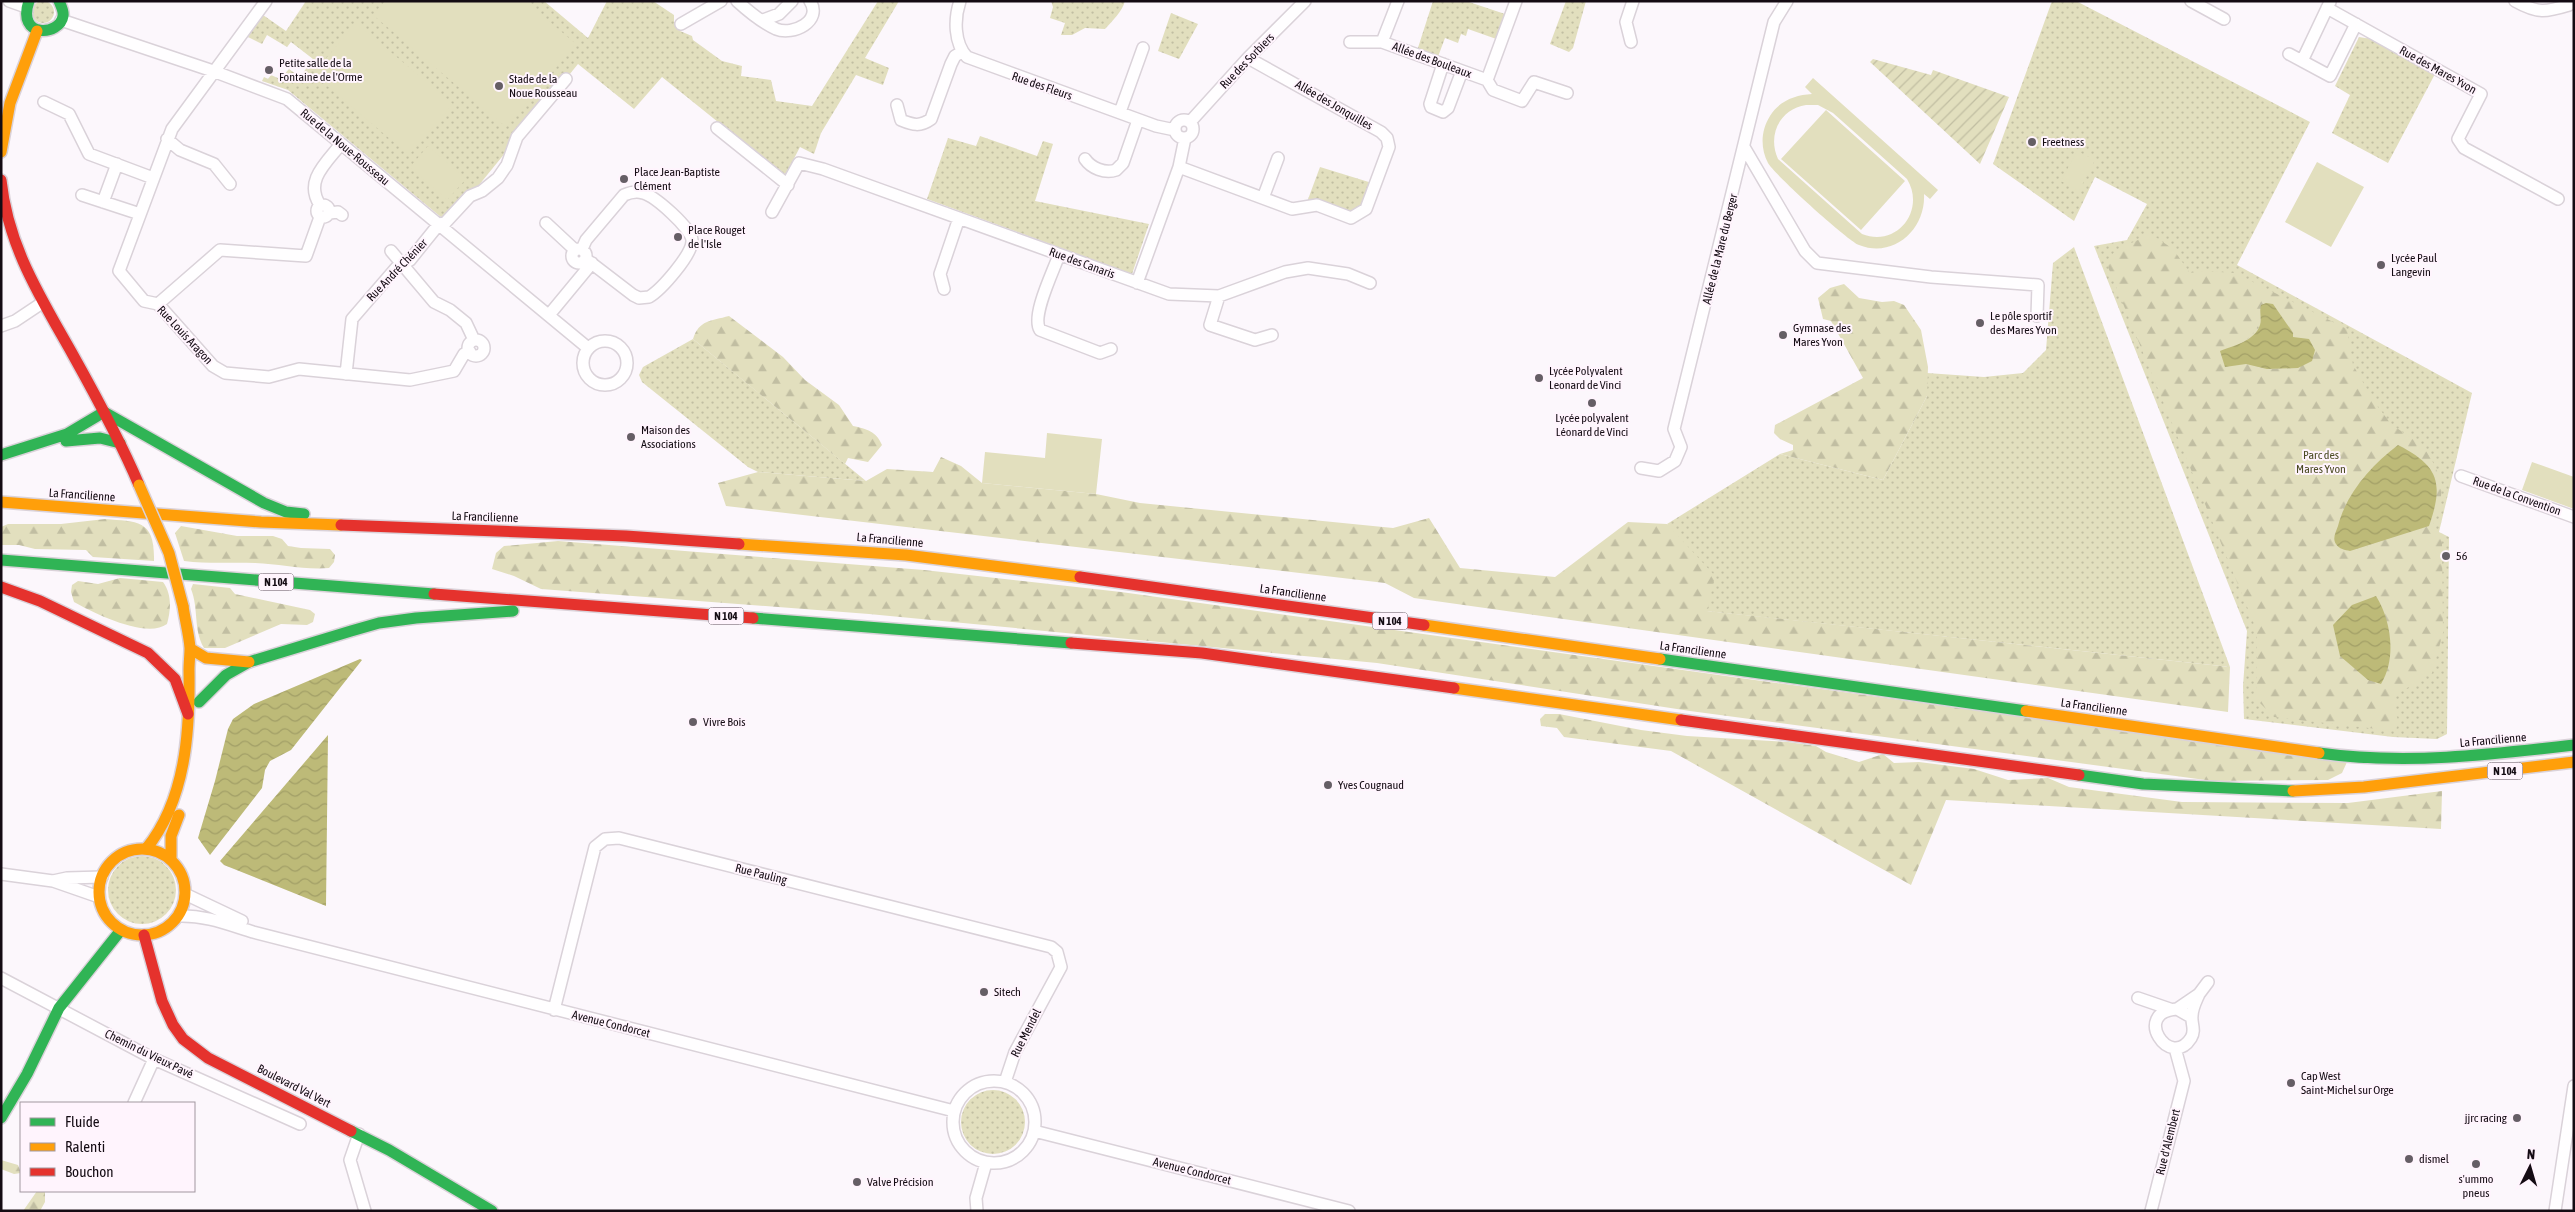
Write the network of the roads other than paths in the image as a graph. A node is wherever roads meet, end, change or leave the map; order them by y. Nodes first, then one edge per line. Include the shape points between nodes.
1 (8, 1) edge
2 (59, 1) edge
3 (266, 1) edge
4 (720, 1) edge
5 (737, 1) edge
6 (792, 1) edge
7 (810, 1) edge
8 (960, 1) edge
9 (1305, 1) edge
10 (1398, 1) edge
11 (1516, 1) edge
12 (1634, 1) edge
13 (1787, 1) edge
14 (2190, 1) edge
15 (2515, 1) edge
16 (27, 4) edge
17 (2328, 5) edge
18 (2570, 5) dead end
19 (2212, 6) edge
20 (2224, 19) dead end
21 (61, 20) junction
22 (763, 20) junction
23 (681, 24) dead end
24 (2356, 24) junction
25 (40, 31) junction
26 (1350, 42) dead end
27 (1382, 42) junction
28 (1630, 42) dead end
29 (1142, 48) dead end
30 (962, 52) junction
31 (2289, 54) dead end
32 (1248, 58) junction
33 (2302, 61) junction
34 (1443, 64) junction
35 (213, 71) junction
36 (1462, 71) junction
37 (566, 79) dead end
38 (1487, 80) junction
39 (1567, 93) dead end
40 (6, 101) edge
41 (44, 102) dead end
42 (897, 105) dead end
43 (1120, 112) junction
44 (1138, 120) junction
45 (1190, 122) junction
46 (717, 128) dead end
47 (1175, 130) junction
48 (1185, 138) junction
49 (167, 140) junction
50 (341, 144) junction
51 (1744, 148) junction
52 (1, 152) edge
53 (1278, 158) dead end
54 (1085, 159) dead end
55 (117, 164) junction
56 (1179, 167) junction
57 (153, 178) junction
58 (1, 180) edge
59 (230, 184) dead end
60 (788, 185) junction
61 (82, 195) dead end
62 (1263, 198) junction
63 (2558, 199) dead end
64 (103, 202) junction
65 (323, 212) junction
66 (772, 212) dead end
67 (140, 214) junction
68 (342, 215) dead end
69 (959, 218) junction
70 (546, 223) dead end
71 (439, 224) junction
72 (391, 251) dead end
73 (584, 255) junction
74 (1059, 255) junction
75 (402, 265) junction
76 (1370, 282) dead end
77 (1137, 283) junction
78 (944, 289) dead end
79 (1219, 296) junction
80 (42, 303) junction
81 (158, 304) junction
82 (549, 315) junction
83 (2037, 316) dead end
84 (1, 326) edge
85 (1272, 335) dead end
86 (588, 348) dead end
87 (1111, 348) dead end
88 (346, 374) junction
89 (104, 412) junction
90 (149, 439) junction
91 (48, 442) junction
92 (120, 443) junction
93 (1, 455) edge
94 (127, 456) junction
95 (1641, 468) dead end
96 (2461, 476) dead end
97 (1, 502) edge
98 (2574, 517) edge
99 (336, 526) junction
100 (1, 560) edge
101 (1, 586) edge
102 (551, 602) junction
103 (190, 649) junction
104 (249, 662) junction
105 (199, 702) junction
106 (188, 714) junction
107 (2574, 745) edge
108 (2574, 762) edge
109 (146, 849) junction
110 (170, 859) junction
111 (1, 874) edge
112 (102, 877) junction
113 (53, 881) junction
114 (185, 894) junction
115 (99, 897) junction
116 (178, 916) junction
117 (121, 930) junction
118 (268, 934) junction
119 (144, 935) junction
120 (1, 978) edge
121 (2208, 982) dead end
122 (1052, 985) joint
123 (2199, 994) junction
124 (59, 1008) junction
125 (2173, 1009) junction
126 (554, 1010) junction
127 (2191, 1017) junction
128 (2156, 1022) junction
129 (2191, 1039) junction
130 (2175, 1048) junction
131 (154, 1059) junction
132 (2184, 1073) junction
133 (1005, 1082) junction
134 (2574, 1086) edge
135 (134, 1102) edge
136 (954, 1111) junction
137 (1, 1118) edge
138 (300, 1124) dead end
139 (1034, 1130) junction
140 (359, 1134) junction
141 (2569, 1148) edge
142 (986, 1163) junction
143 (365, 1211) edge
144 (492, 1211) edge
145 (977, 1211) edge
146 (1349, 1211) edge
147 (2151, 1211) edge
148 (2555, 1211) edge

1 - 16 street
2 - 21 main road
3 - 35 street, Rue Louis Aragon
4 - 23 street
5 - 22 street
6 - 22 street via 779,14
7 - 22 street via 813,17 799,28 783,31
8 - 30 street via 955,19
9 - 32 street, Rue des Sorbiers
10 - 27 street, Allée des Bouleaux
11 - 38 street, Allée des Bouleaux
12 - 28 street via 1626,22
13 - 51 street, Allée de la Mare du Berger via 1774,22
14 - 19 street
15 - 18 street via 2534,11 2546,12
16 - 25 main road via 27,21
17 - 24 street, Rue des Mares Yvon
17 - 33 street
19 - 20 street
21 - 25 main road via 55,28
21 - 35 street, Rue de la Noue-Rousseau
24 - 33 street via 2330,76
24 - 63 street, Rue des Mares Yvon via 2481,94 2458,139 2464,148
25 - 40 main road
26 - 27 street, Allée des Bouleaux
27 - 34 street, Allée des Bouleaux
29 - 43 street
30 - 42 street via 951,64 931,119 914,125 901,120
30 - 43 street, Rue des Fleurs via 976,62
31 - 33 street
32 - 45 street, Rue des Sorbiers
32 - 62 street, Allée des Jonquilles via 1382,132 1389,147 1366,210 1359,215 1351,218 1317,205 1292,209
34 - 36 street, Allée des Bouleaux
34 - 36 street via 1431,100 1432,107 1437,110 1446,111
35 - 49 street, Rue Louis Aragon
35 - 50 street, Rue de la Noue-Rousseau via 286,99
36 - 38 street, Allée des Bouleaux
37 - 71 street, Rue André Chénier via 517,137 507,165 498,178 470,196 445,223
38 - 39 street via 1493,90 1522,100 1534,82
40 - 52 main road
41 - 55 street via 70,114 89,154
43 - 44 street, Rue des Fleurs
44 - 47 street, Rue des Fleurs
44 - 54 street via 1123,163 1116,170 1106,172 1089,165
45 - 47 street, Rue des Sorbiers via 1181,120
45 - 48 street, Rue des Sorbiers via 1193,132
46 - 60 street
47 - 48 street via 1179,137
48 - 56 street, Rue des Sorbiers
49 - 57 street, Rue Louis Aragon
49 - 59 street via 180,150 214,164
50 - 65 street via 316,177 314,195
50 - 71 street, Rue de la Noue-Rousseau
51 - 83 street via 1805,251 1817,263 1931,277 2038,285
51 - 95 street, Allée de la Mare du Berger via 1674,429 1681,447 1675,462 1659,471
53 - 62 street
55 - 57 street
55 - 64 street
56 - 62 street, Allée des Jonquilles
56 - 77 street, Rue des Sorbiers
57 - 67 street, Rue Louis Aragon
58 - 80 main road via 10,230 23,267
60 - 66 street
60 - 69 street, Rue des Canaris via 799,163
61 - 64 street
64 - 67 street
65 - 68 street
65 - 81 street via 306,256 220,250
67 - 81 street, Rue Louis Aragon via 119,271 144,301
69 - 74 street, Rue des Canaris
69 - 78 street via 940,274
70 - 73 street
71 - 75 street, Rue André Chénier via 410,260
71 - 82 street, Rue de la Noue-Rousseau
72 - 75 street
73 - 73 street via 586,240 624,194 642,193 659,204 689,230 692,243 687,256 654,295 643,298 632,295
73 - 82 street
74 - 77 street, Rue des Canaris
74 - 87 street via 1038,315 1040,330 1100,352
75 - 88 street, Rue André Chénier via 352,319
75 - 88 street, Rue Louis Aragon via 434,302 466,323 474,340 483,343 484,348 478,356 470,352 464,354 454,371 410,380
76 - 79 street, Rue des Canaris via 1341,272 1302,269
77 - 79 street, Rue des Canaris via 1176,295
79 - 85 street via 1210,325 1255,340
80 - 84 street
80 - 89 main road
81 - 88 street, Rue Louis Aragon via 213,366 225,372 269,378 300,369
82 - 86 street, Rue de la Noue-Rousseau
89 - 90 main road
89 - 91 main road via 81,429
89 - 92 main road
90 - 94 main road via 135,442
90 - 99 main road via 264,503 286,512 318,516
91 - 92 main road via 97,437
91 - 93 main road
92 - 94 main road
94 - 103 main road, bridge via 169,553
96 - 98 street, Rue de la Convention
97 - 99 main road, La Francilienne / N 104
99 - 107 main road, La Francilienne / N 104 via 626,536 906,555 1125,583 2348,757 2390,760 2438,758
100 - 102 main road, N 104
101 - 106 main road via 40,601 148,653 177,679
102 - 104 main road via 531,611 456,614 379,624
102 - 108 main road, N 104 via 1202,653 2151,785 2247,791 2364,787
103 - 104 main road via 206,658
103 - 105 main road via 197,661
103 - 106 main road
104 - 105 main road via 226,676
105 - 110 main road via 189,778 171,836
106 - 109 main road via 170,812 159,835
109 - 110 main road
109 - 112 main road via 120,854 110,862
110 - 114 main road via 179,869
111 - 113 street
112 - 113 street
112 - 115 main road
113 - 115 street
114 - 116 main road
114 - 118 street, Avenue Condorcet
115 - 117 main road via 103,911
116 - 118 street, Avenue Condorcet via 198,915
116 - 119 main road via 169,926
117 - 119 main road
117 - 124 main road
118 - 126 street, Avenue Condorcet
119 - 140 main road, Boulevard Val Vert via 170,1019 181,1037 208,1058
120 - 124 street, Chemin du Vieux Pavé
121 - 123 street, Rue d'Alembert
122 - 126 street, Rue Pauling via 1061,967 1057,952 1051,947 620,838 605,839 594,847
122 - 133 street, Rue Mendel via 1014,1052
123 - 125 street, Rue d'Alembert
123 - 127 street, Rue d'Alembert
124 - 131 street, Chemin du Vieux Pavé
124 - 137 main road via 28,1074
125 - 127 street
125 - 128 street, Rue d'Alembert via 2164,1012
125 - 128 street via 2138,998
126 - 136 street, Avenue Condorcet
127 - 129 street, Rue d'Alembert via 2194,1026
128 - 130 street via 2159,1040
129 - 130 street
129 - 132 street, Rue d'Alembert
130 - 132 street, Rue d'Alembert
131 - 135 street
131 - 138 street, Chemin du Vieux Pavé
132 - 147 street, Rue d'Alembert
133 - 136 street via 992,1081 968,1090
133 - 139 street via 1025,1096 1032,1106
134 - 141 street
136 - 142 street via 952,1125 956,1138 968,1154
139 - 142 street via 1022,1152 1005,1161
139 - 146 street, Avenue Condorcet
140 - 143 street via 350,1160
140 - 144 main road, Boulevard Val Vert
141 - 148 street
142 - 145 street via 976,1198

